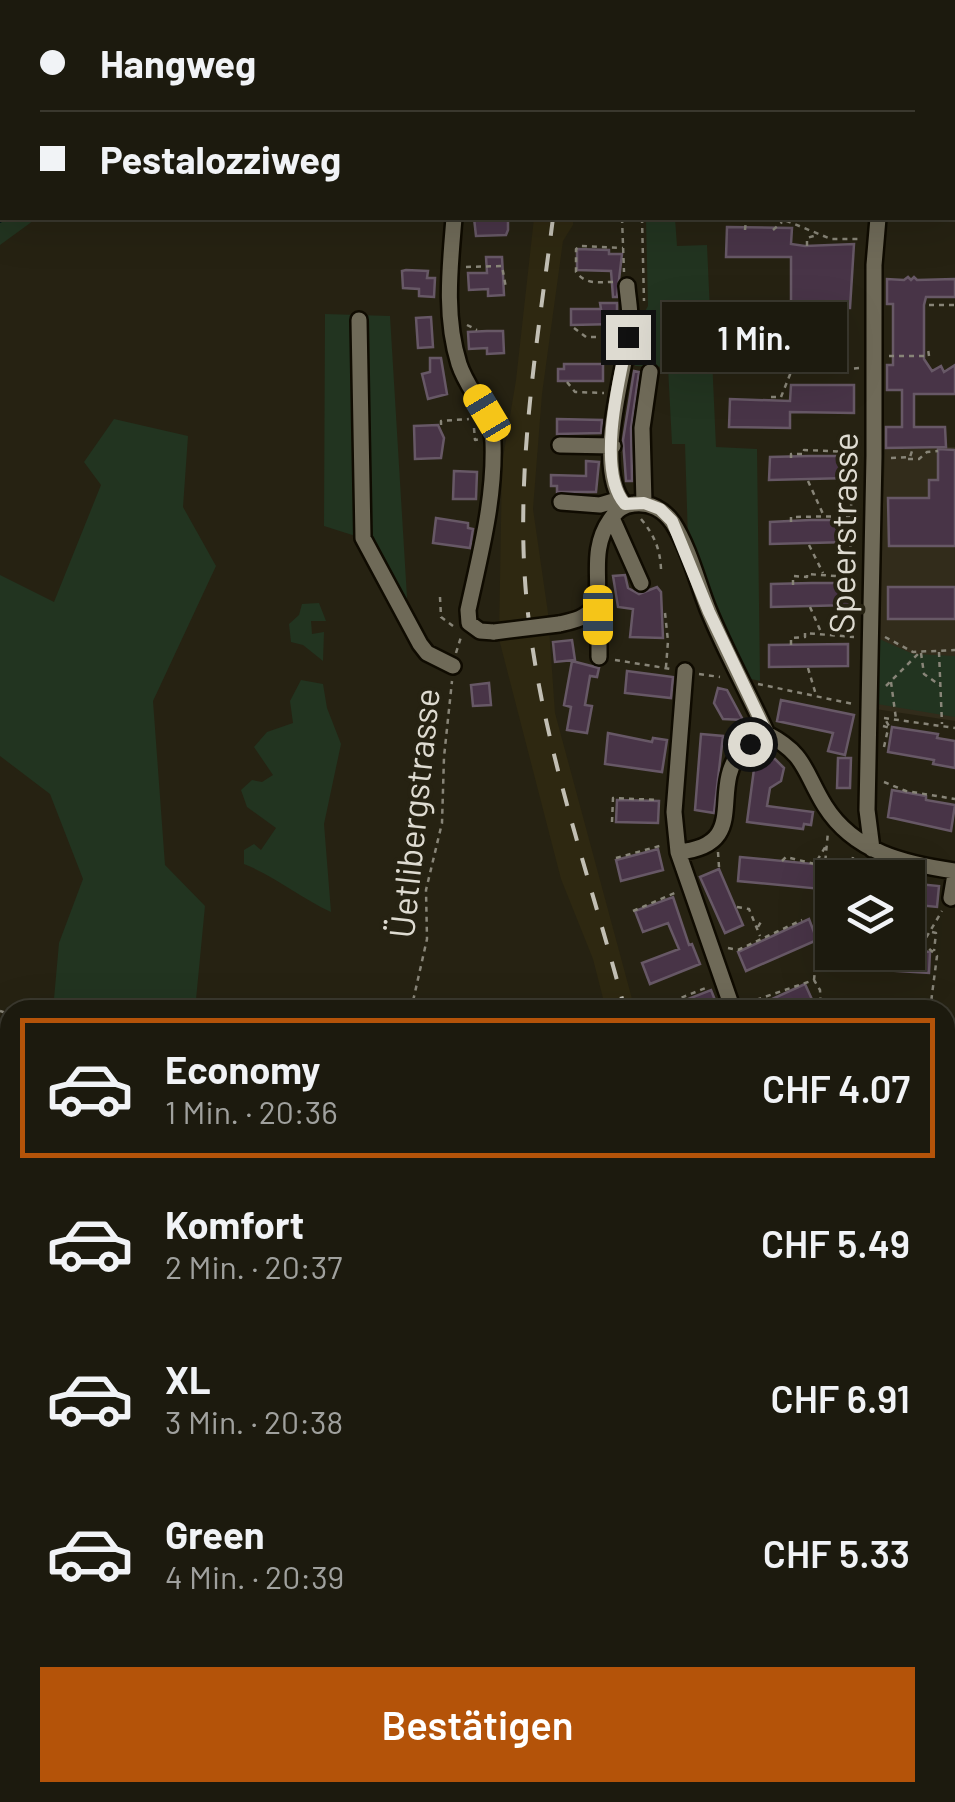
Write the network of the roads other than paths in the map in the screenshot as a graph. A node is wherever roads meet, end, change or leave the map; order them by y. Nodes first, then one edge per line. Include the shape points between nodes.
1 (454, 220) edge
2 (878, 220) edge
3 (626, 284) road end
4 (359, 320) dead end
5 (650, 372) dead end
6 (560, 445) dead end
7 (613, 446) junction
8 (562, 502) dead end
9 (623, 502) junction
10 (644, 503) junction
11 (612, 518) junction
12 (640, 583) dead end
13 (593, 608) junction
14 (598, 657) dead end
15 (453, 666) road end
16 (685, 672) dead end
17 (767, 734) junction
18 (867, 846) junction
19 (678, 852) junction
20 (955, 872) edge
21 (947, 899) road end
22 (730, 1000) edge

1 - 13 street, bridge via 448,314 460,367 492,435 487,529 470,623 494,632 578,620
2 - 18 street, Speerstrasse
3 - 7 street via 629,331 607,391
4 - 15 street via 363,538 420,644
5 - 10 street via 642,428
6 - 7 street
7 - 9 street via 612,479
8 - 9 street
9 - 10 street
9 - 11 street
10 - 17 street via 672,521
11 - 12 street
11 - 13 street via 596,552
13 - 14 street
16 - 19 street
17 - 18 street via 788,744 833,817
17 - 19 street via 732,765 714,843
18 - 20 street via 898,861
19 - 22 street
20 - 21 street

